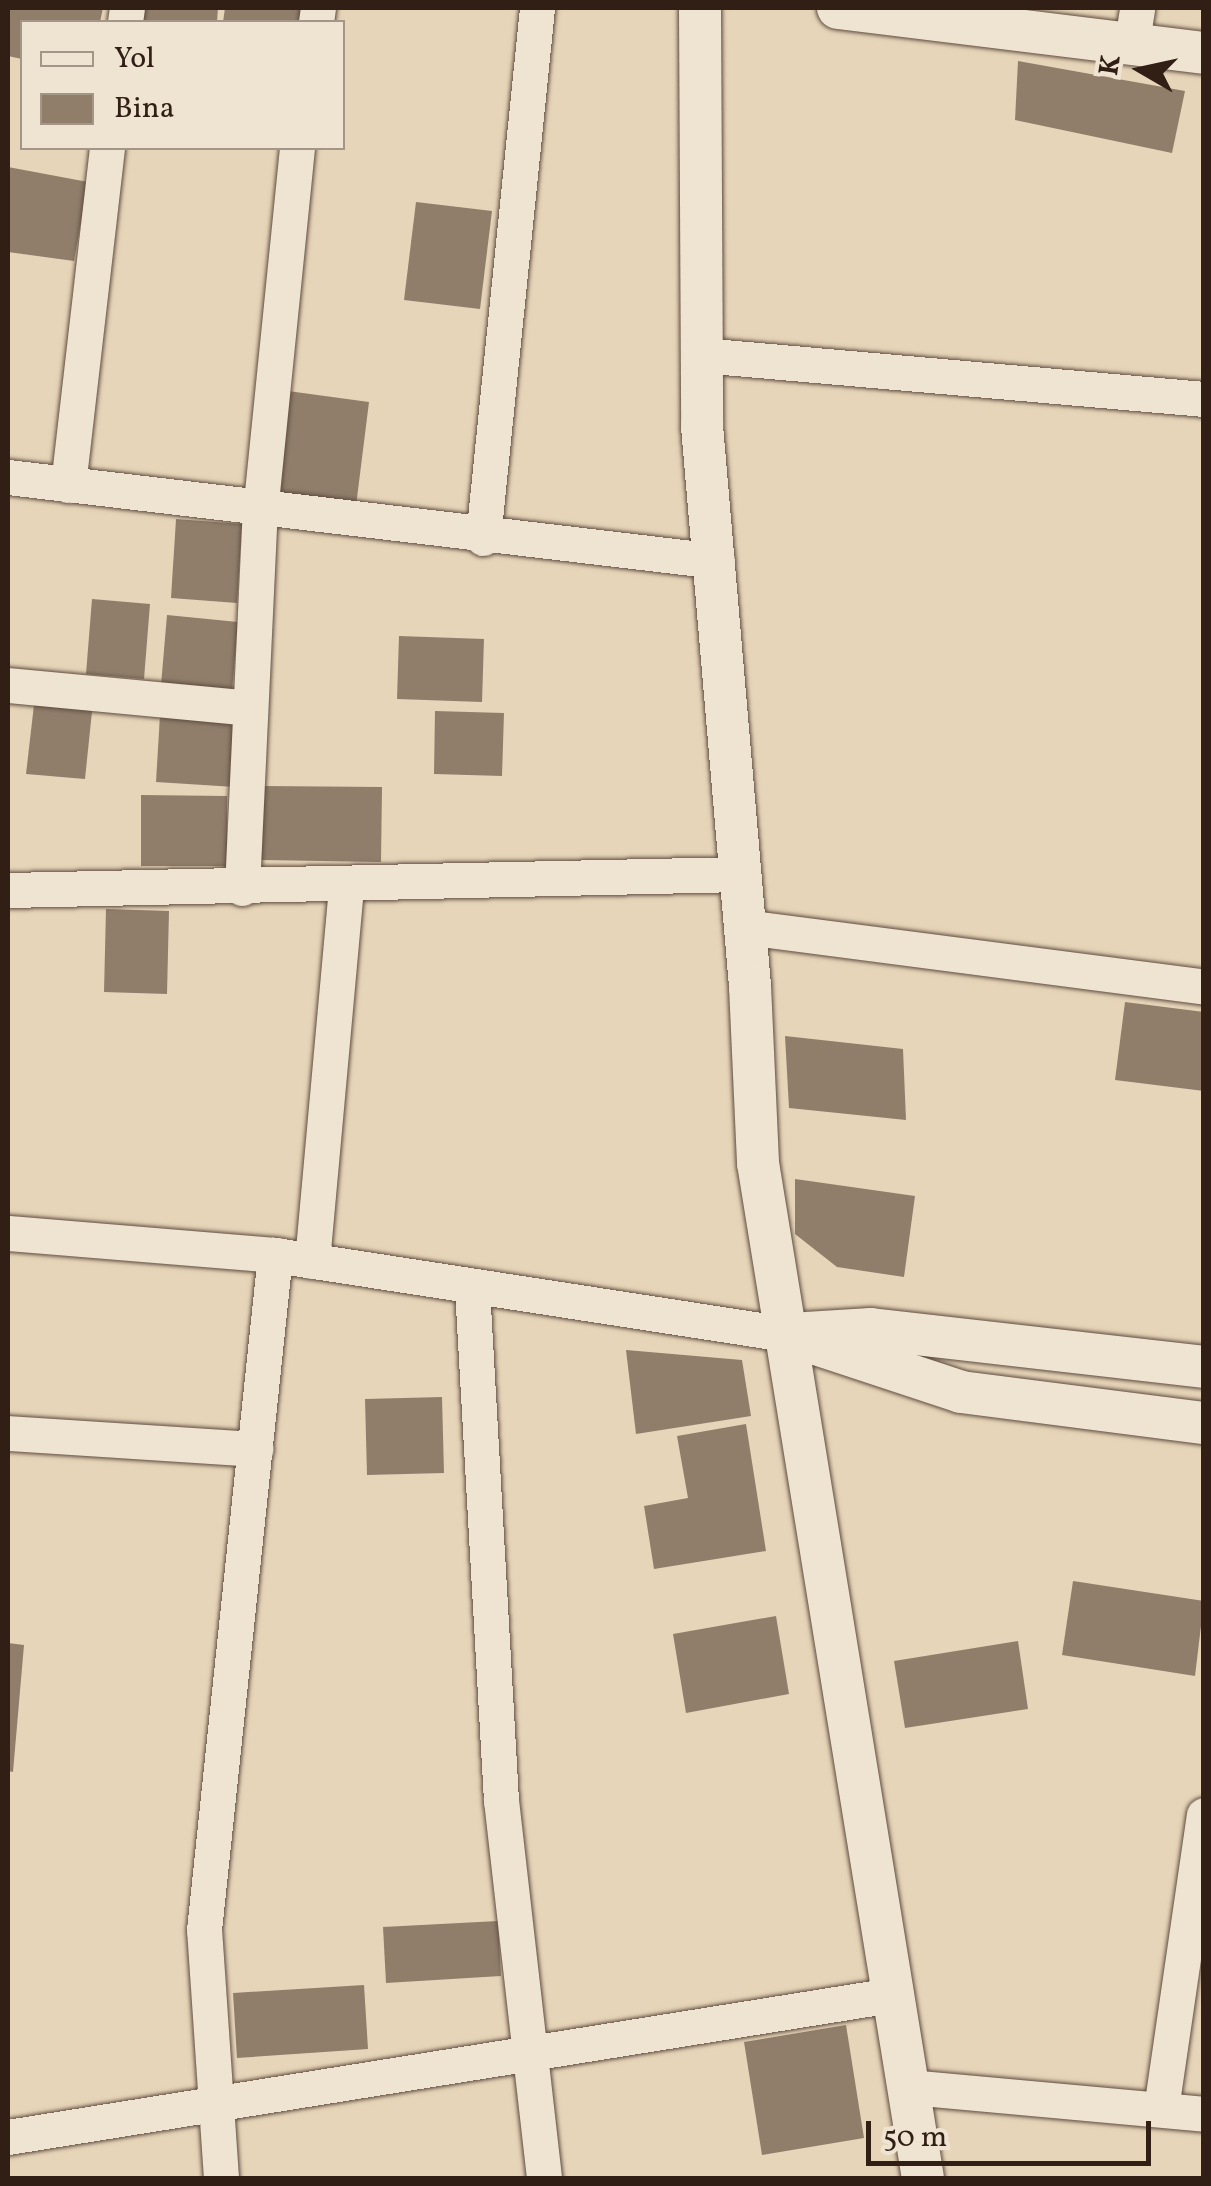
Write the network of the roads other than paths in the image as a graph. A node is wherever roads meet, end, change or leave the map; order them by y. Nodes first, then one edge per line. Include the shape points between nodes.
1 (537, 8) edge
2 (700, 8) edge
3 (838, 8) edge
4 (1135, 24) edge
5 (1204, 53) edge
6 (107, 150) edge
7 (297, 150) edge
8 (700, 354) junction
9 (1204, 399) edge
10 (8, 477) edge
11 (68, 485) junction
12 (260, 512) junction
13 (483, 538) junction
14 (718, 560) junction
15 (8, 685) edge
16 (250, 708) junction
17 (740, 874) junction
18 (346, 885) junction
19 (242, 888) junction
20 (8, 890) edge
21 (745, 927) junction
22 (1204, 987) edge
23 (8, 1233) edge
24 (276, 1255) junction
25 (312, 1262) junction
26 (472, 1288) junction
27 (786, 1334) junction
28 (1204, 1367) edge
29 (1204, 1423) edge
30 (8, 1433) edge
31 (255, 1449) junction
32 (1204, 1815) edge
33 (892, 1995) junction
34 (526, 2056) junction
35 (908, 2087) junction
36 (210, 2108) junction
37 (1161, 2109) junction
38 (1204, 2114) edge
39 (8, 2136) edge
40 (221, 2178) edge
41 (544, 2178) edge
42 (923, 2178) edge

1 - 13 street
2 - 8 street
3 - 4 street
4 - 5 street
6 - 11 street
7 - 12 street
8 - 9 street
8 - 14 street
10 - 11 street
11 - 12 street
12 - 13 street
12 - 16 street
13 - 14 street
14 - 17 street
15 - 16 street
16 - 19 street
17 - 18 street
17 - 21 street
18 - 19 street
18 - 25 street
19 - 20 street
21 - 22 street
21 - 27 street via 758,1163
23 - 24 street
24 - 25 street
24 - 31 street
25 - 26 street
26 - 27 street
26 - 34 street via 501,1800
27 - 28 street via 870,1329
27 - 29 street via 962,1392
27 - 33 street
30 - 31 street
31 - 36 street via 204,1930
32 - 37 street
33 - 34 street
33 - 35 street
34 - 36 street
34 - 41 street
35 - 37 street
35 - 42 street
36 - 39 street
36 - 40 street
37 - 38 street

